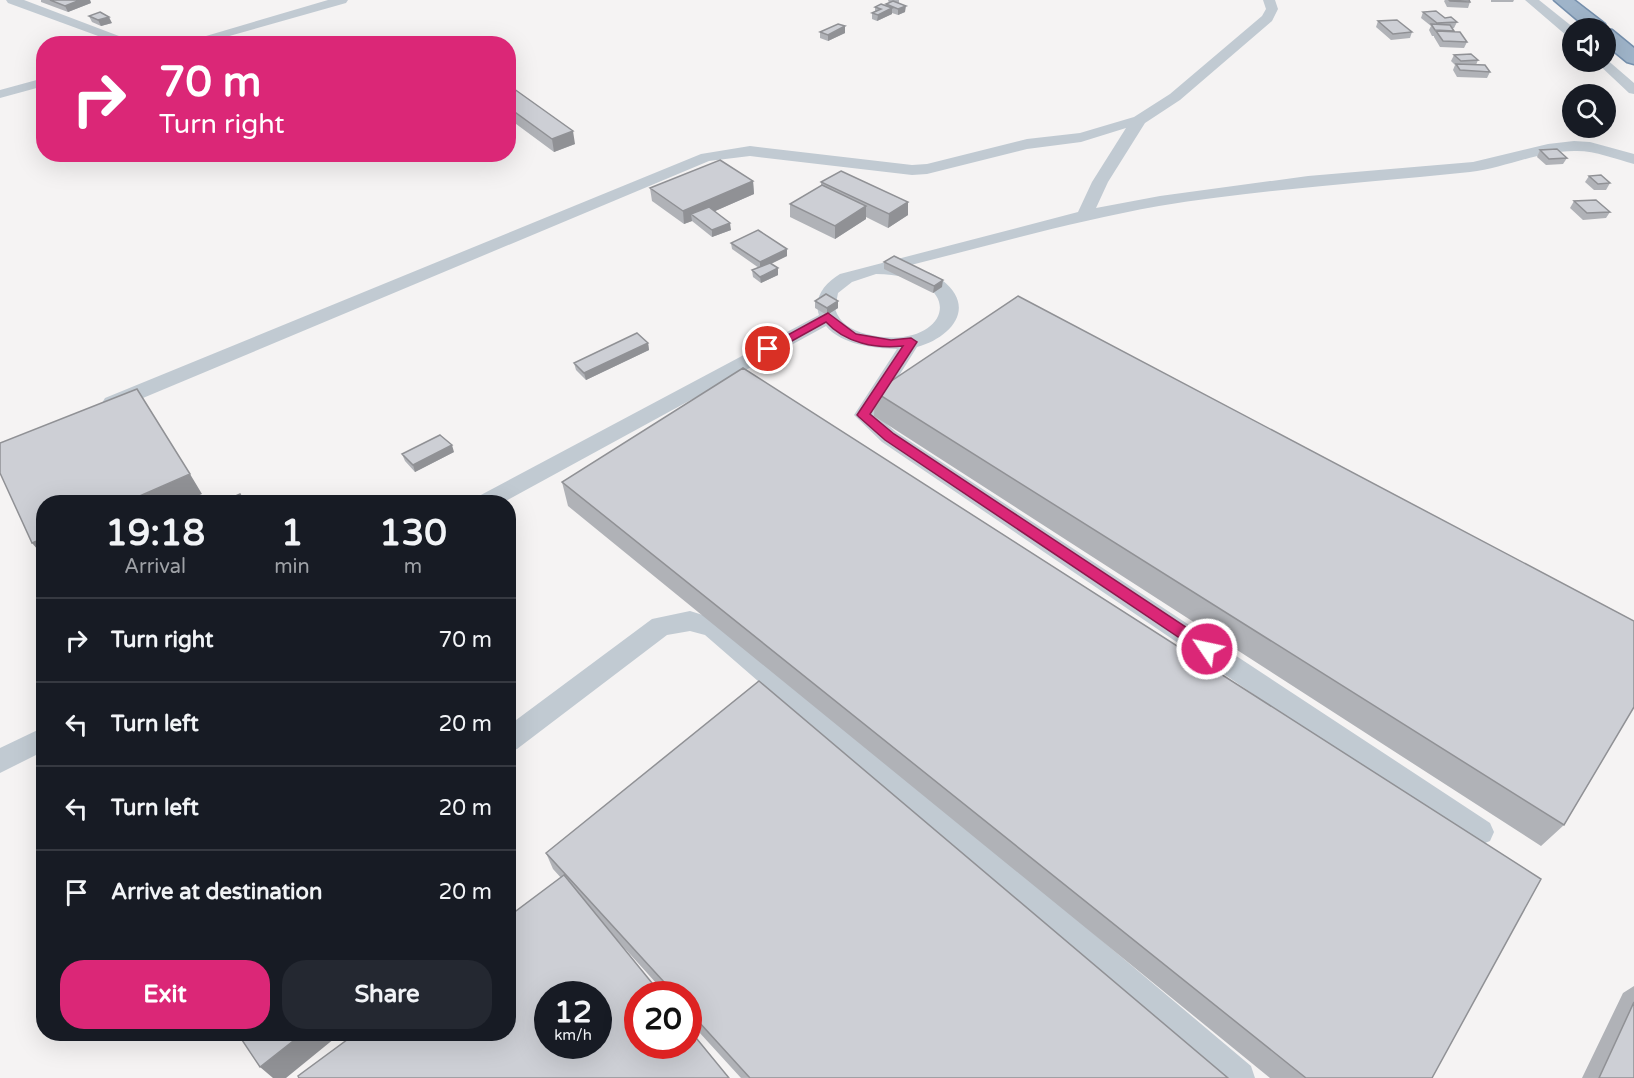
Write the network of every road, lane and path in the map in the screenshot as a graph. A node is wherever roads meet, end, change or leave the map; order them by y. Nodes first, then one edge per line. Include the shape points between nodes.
1 (12, 0) edge
2 (342, 0) edge
3 (1269, 0) edge
4 (1531, 0) edge
5 (1563, 0) edge
6 (1586, 18) edge
7 (1562, 25) edge
8 (112, 36) edge
9 (214, 36) edge
10 (1616, 43) edge
11 (1634, 58) edge
12 (1614, 72) edge
13 (36, 84) edge
14 (1634, 90) edge
15 (0, 94) edge
16 (1139, 120) junction
17 (1634, 159) edge
18 (1085, 215) junction
19 (876, 269) junction
20 (828, 316) junction
21 (911, 342) junction
22 (94, 410) edge
23 (500, 495) edge
24 (516, 735) edge
25 (36, 742) edge
26 (0, 761) edge
27 (1480, 832) dead end
28 (1239, 1078) edge

1 - 8 lane
2 - 9 lane
3 - 16 lane via 1272,9 1267,18 1175,97
4 - 7 lane
5 - 6 highway
10 - 11 highway
12 - 14 lane
13 - 15 lane
16 - 18 lane via 1100,182
16 - 22 lane via 1081,137 1028,144 927,169 750,151 706,156
17 - 18 lane via 1574,146 1473,167 1317,180
18 - 19 lane
19 - 20 lane via 846,277 829,291 824,303
19 - 21 lane via 917,274 942,287 950,303 950,315 942,326 930,336
20 - 21 lane via 837,328 870,342
20 - 23 lane
21 - 27 lane via 864,415 889,437
24 - 28 lane via 661,626 690,621 713,628
25 - 26 lane

